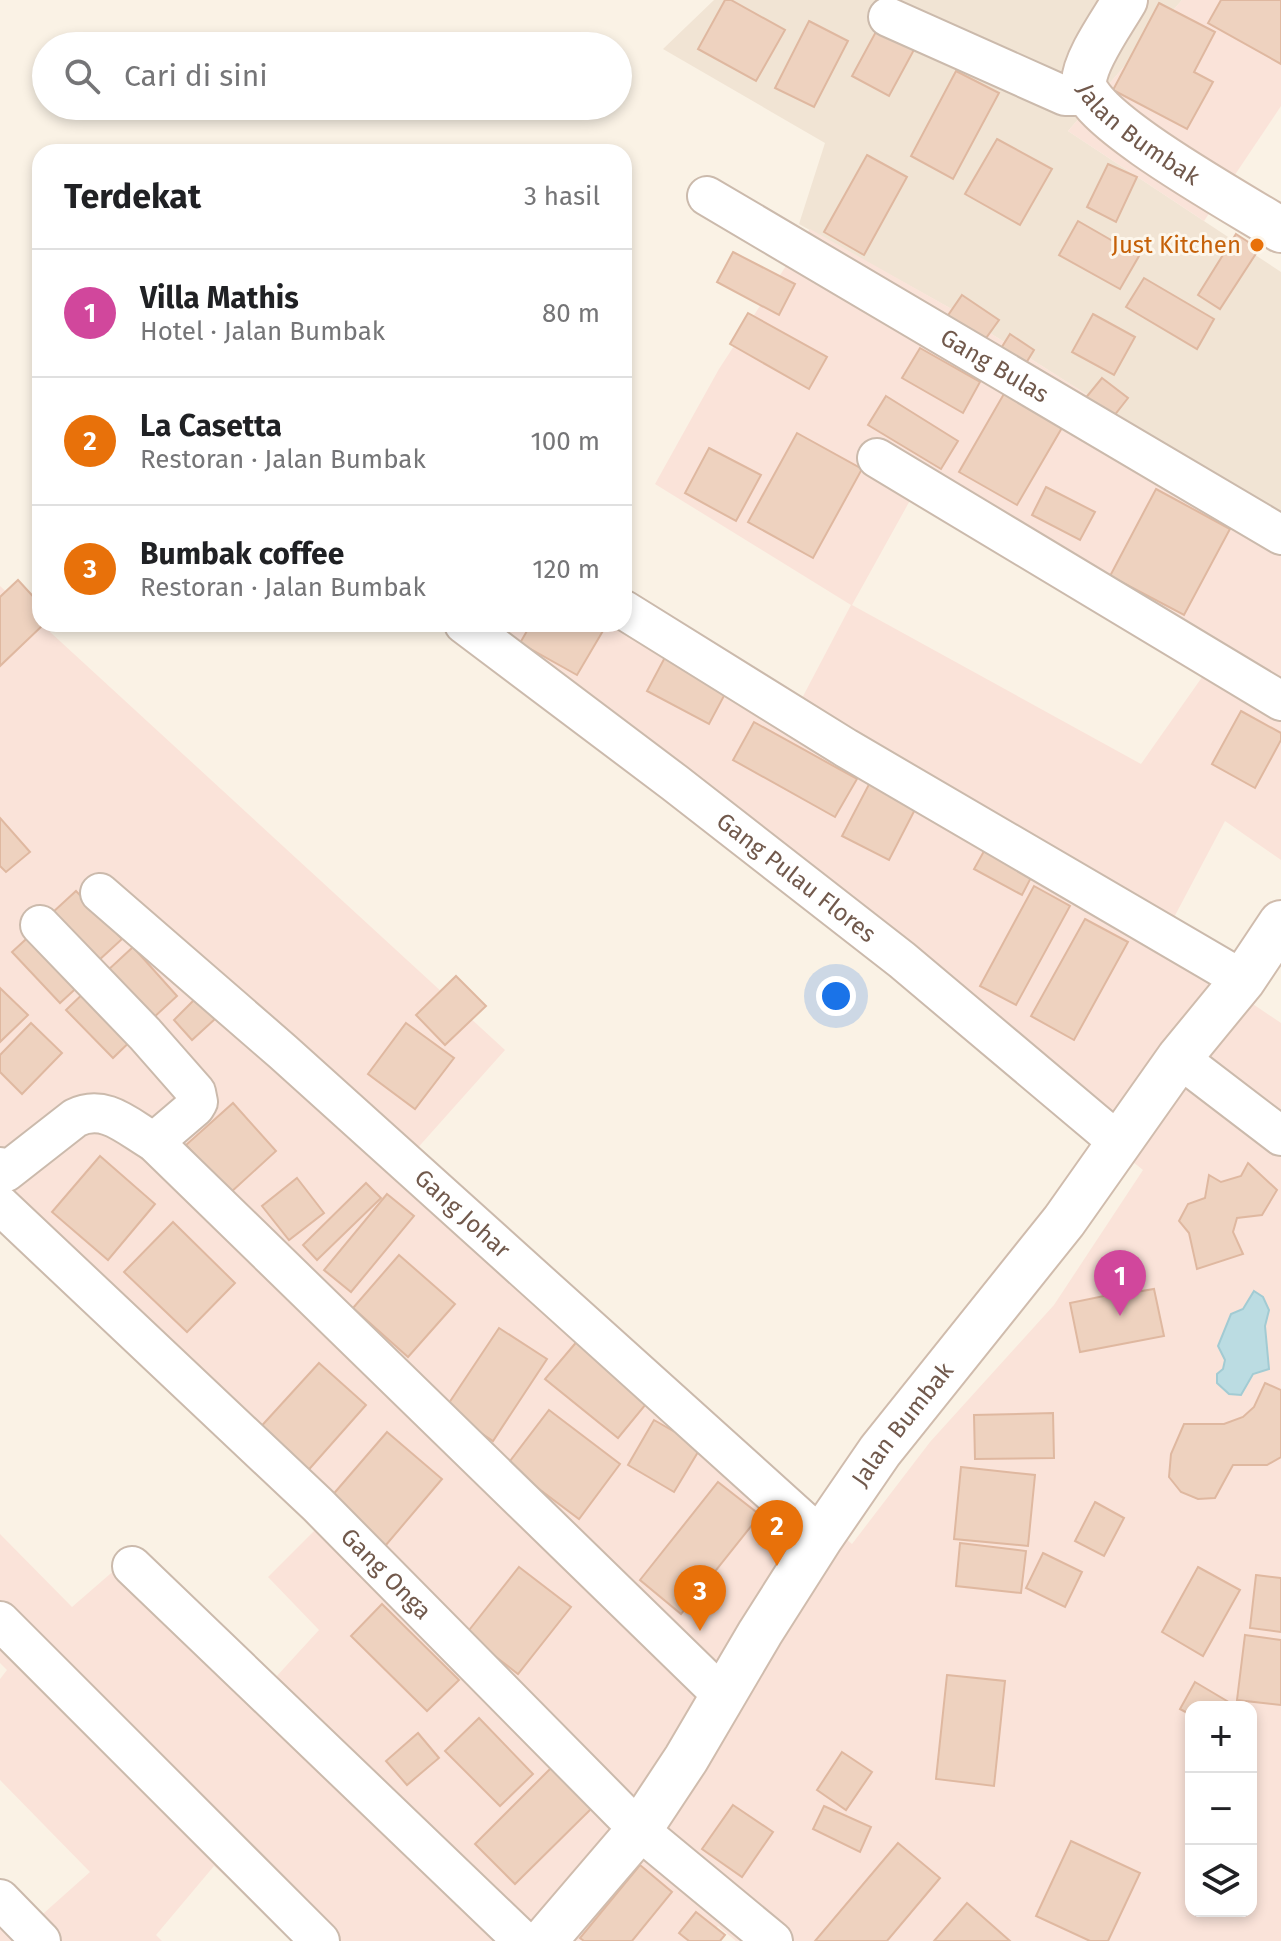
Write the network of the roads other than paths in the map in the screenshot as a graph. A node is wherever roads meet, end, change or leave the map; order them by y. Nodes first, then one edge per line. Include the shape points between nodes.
1 (1125, 0) edge
2 (888, 17) dead end
3 (1087, 96) junction
4 (707, 196) dead end
5 (1281, 230) edge
6 (877, 458) dead end
7 (1281, 535) edge
8 (632, 615) edge
9 (475, 632) edge
10 (1281, 701) edge
11 (100, 893) dead end
12 (1281, 923) edge
13 (40, 925) dead end
14 (1243, 980) junction
15 (1179, 1058) junction
16 (1281, 1136) edge
17 (154, 1142) junction
18 (1118, 1142) junction
19 (0, 1167) edge
20 (0, 1205) edge
21 (821, 1537) junction
22 (132, 1566) dead end
23 (0, 1621) edge
24 (723, 1696) junction
25 (639, 1830) junction
26 (0, 1899) edge
27 (51, 1938) edge
28 (320, 1941) edge
29 (523, 1941) edge
30 (544, 1941) edge
31 (773, 1941) edge

1 - 3 street, Jalan Bumbak via 1089,65
2 - 3 street via 1065,96
3 - 5 street, Jalan Bumbak via 1120,129
4 - 7 street, Gang Bulas
6 - 10 street
8 - 14 street via 846,748
9 - 18 street, Gang Pulau Flores via 902,960
11 - 21 street, Gang Johar
12 - 14 street, Jalan Bumbak
13 - 17 street via 192,1085 198,1097 195,1107
14 - 15 street, Jalan Bumbak
15 - 16 street
15 - 18 street, Jalan Bumbak
17 - 19 street via 111,1116 87,1112 6,1172
17 - 24 street
18 - 21 street, Jalan Bumbak via 1064,1221 880,1451
20 - 25 street, Gang Onga via 318,1505
21 - 24 street, Jalan Bumbak
22 - 29 street
23 - 28 street
24 - 25 street, Jalan Bumbak
25 - 30 street, Jalan Bumbak
25 - 31 street, Gang Onga
26 - 27 street

